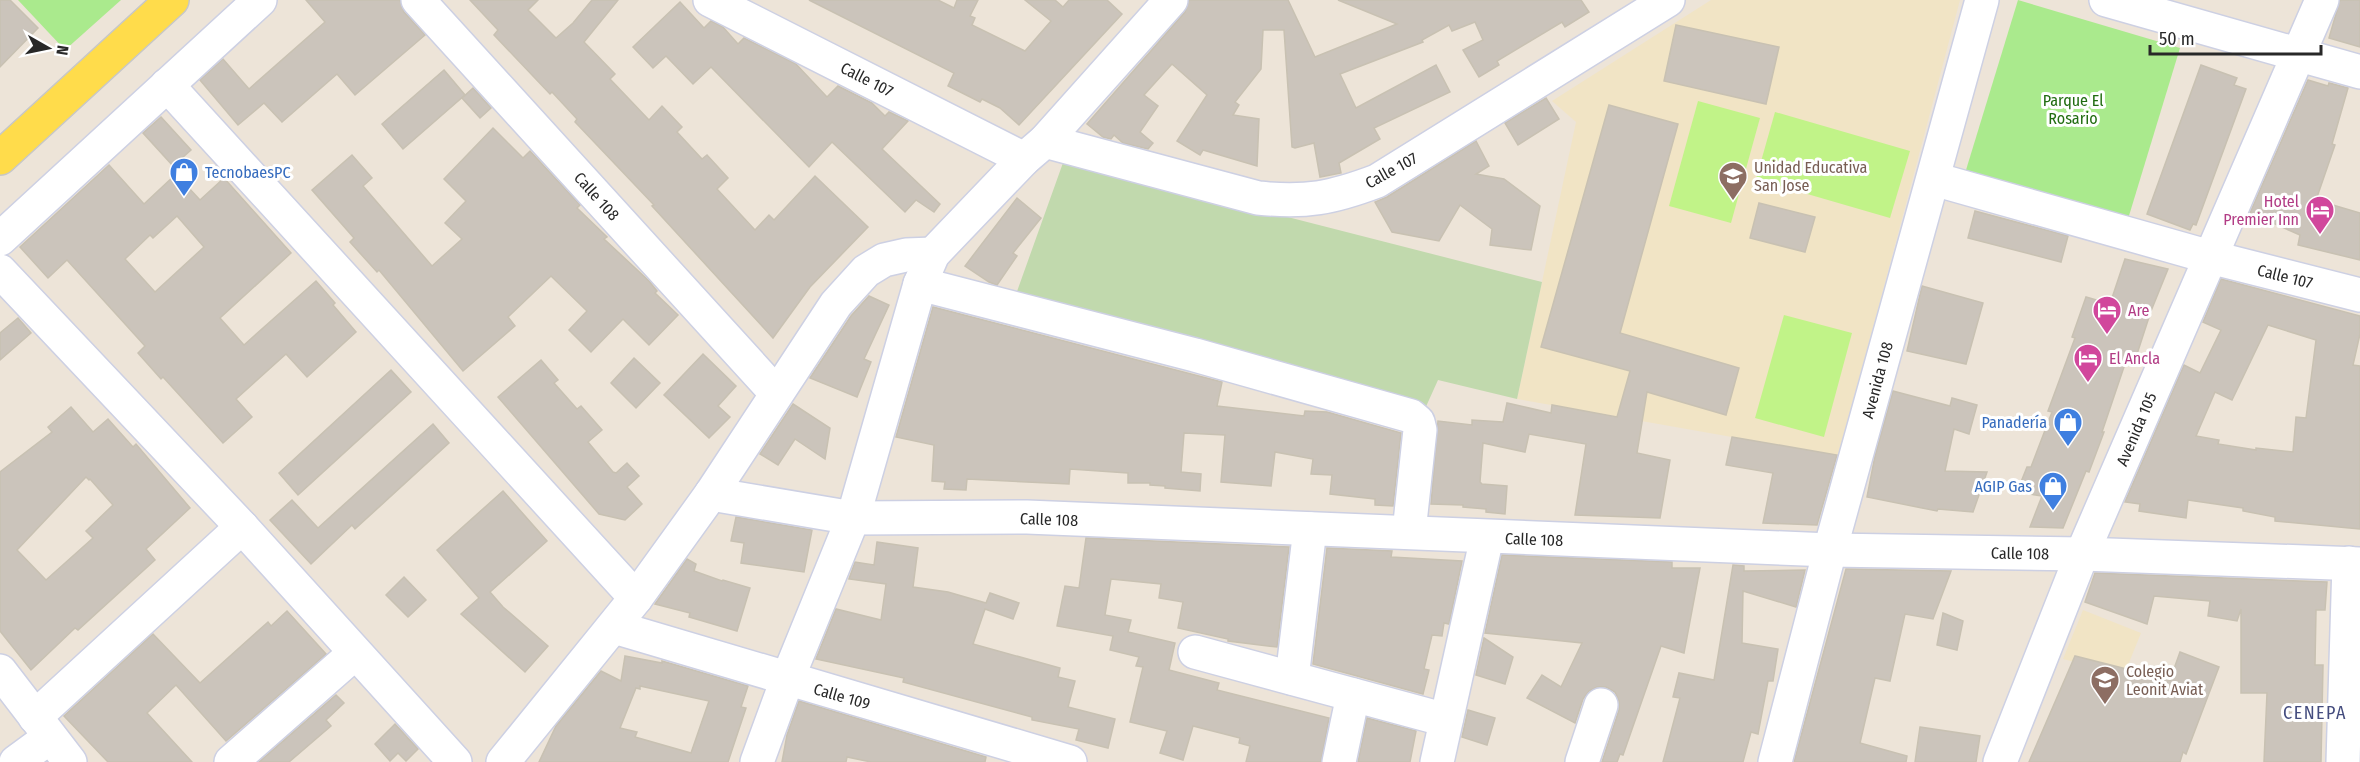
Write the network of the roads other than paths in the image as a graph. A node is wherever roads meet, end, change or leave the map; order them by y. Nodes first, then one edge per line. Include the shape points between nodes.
1 (172, 0) edge
2 (260, 0) edge
3 (418, 0) edge
4 (711, 0) edge
5 (1170, 0) edge
6 (1668, 0) edge
7 (1982, 0) edge
8 (2106, 0) edge
9 (2322, 0) edge
10 (2190, 11) edge
11 (2300, 54) junction
12 (2360, 72) edge
13 (167, 85) junction
14 (1034, 150) junction
15 (0, 158) edge
16 (1934, 179) junction
17 (0, 239) edge
18 (933, 254) junction
19 (2210, 257) junction
20 (0, 271) edge
21 (920, 284) junction
22 (2360, 295) edge
23 (776, 393) junction
24 (711, 494) junction
25 (853, 518) junction
26 (242, 527) junction
27 (1310, 529) junction
28 (1409, 532) junction
29 (1487, 537) junction
30 (1830, 550) junction
31 (2082, 554) junction
32 (2355, 563) edge
33 (636, 598) junction
34 (614, 627) junction
35 (1195, 652) dead end
36 (355, 653) junction
37 (0, 671) edge
38 (1292, 678) junction
39 (787, 680) junction
40 (1353, 695) junction
41 (1601, 705) dead end
42 (1446, 720) junction
43 (42, 727) junction
44 (1059, 760) edge
45 (16, 762) edge
46 (70, 762) edge
47 (231, 762) edge
48 (455, 762) edge
49 (503, 762) edge
50 (758, 762) edge
51 (1339, 762) edge
52 (1437, 762) edge
53 (1582, 762) edge
54 (1775, 762) edge
55 (2000, 762) edge
56 (2343, 762) edge

1 - 15 main road
2 - 13 street
3 - 23 street, Calle 108
4 - 14 street, Calle 107
5 - 14 street
6 - 14 street, Calle 107 via 1377,181 1341,194 1310,201 1258,198
7 - 16 street, Avenida 108
8 - 10 street
9 - 11 street, Avenida 105
10 - 11 street
11 - 12 street
11 - 19 street, Avenida 105
13 - 17 street
13 - 33 street
14 - 18 street
16 - 19 street, Calle 107
16 - 30 street, Avenida 108
18 - 21 street
18 - 23 street via 884,260 866,271 836,304
19 - 22 street, Calle 107
19 - 31 street, Avenida 105
20 - 26 street
21 - 25 street
21 - 28 street via 1411,416 1420,430
23 - 24 street
24 - 25 street, Calle 108
24 - 33 street
25 - 27 street, Calle 108 via 1027,517
25 - 39 street
26 - 36 street
26 - 43 street
27 - 28 street, Calle 108
27 - 38 street
28 - 29 street, Calle 108
29 - 30 street, Calle 108
29 - 42 street
30 - 31 street, Calle 108
30 - 54 street, Avenida 108
31 - 32 street, Calle 108
31 - 55 street, Avenida 105
32 - 56 street
33 - 34 street
34 - 39 street, Calle 109
34 - 49 street
35 - 38 street
36 - 47 street
36 - 48 street
37 - 43 street
38 - 40 street
39 - 44 street, Calle 109
39 - 50 street
40 - 42 street
40 - 51 street
41 - 53 street
42 - 52 street
43 - 45 street
43 - 46 street

